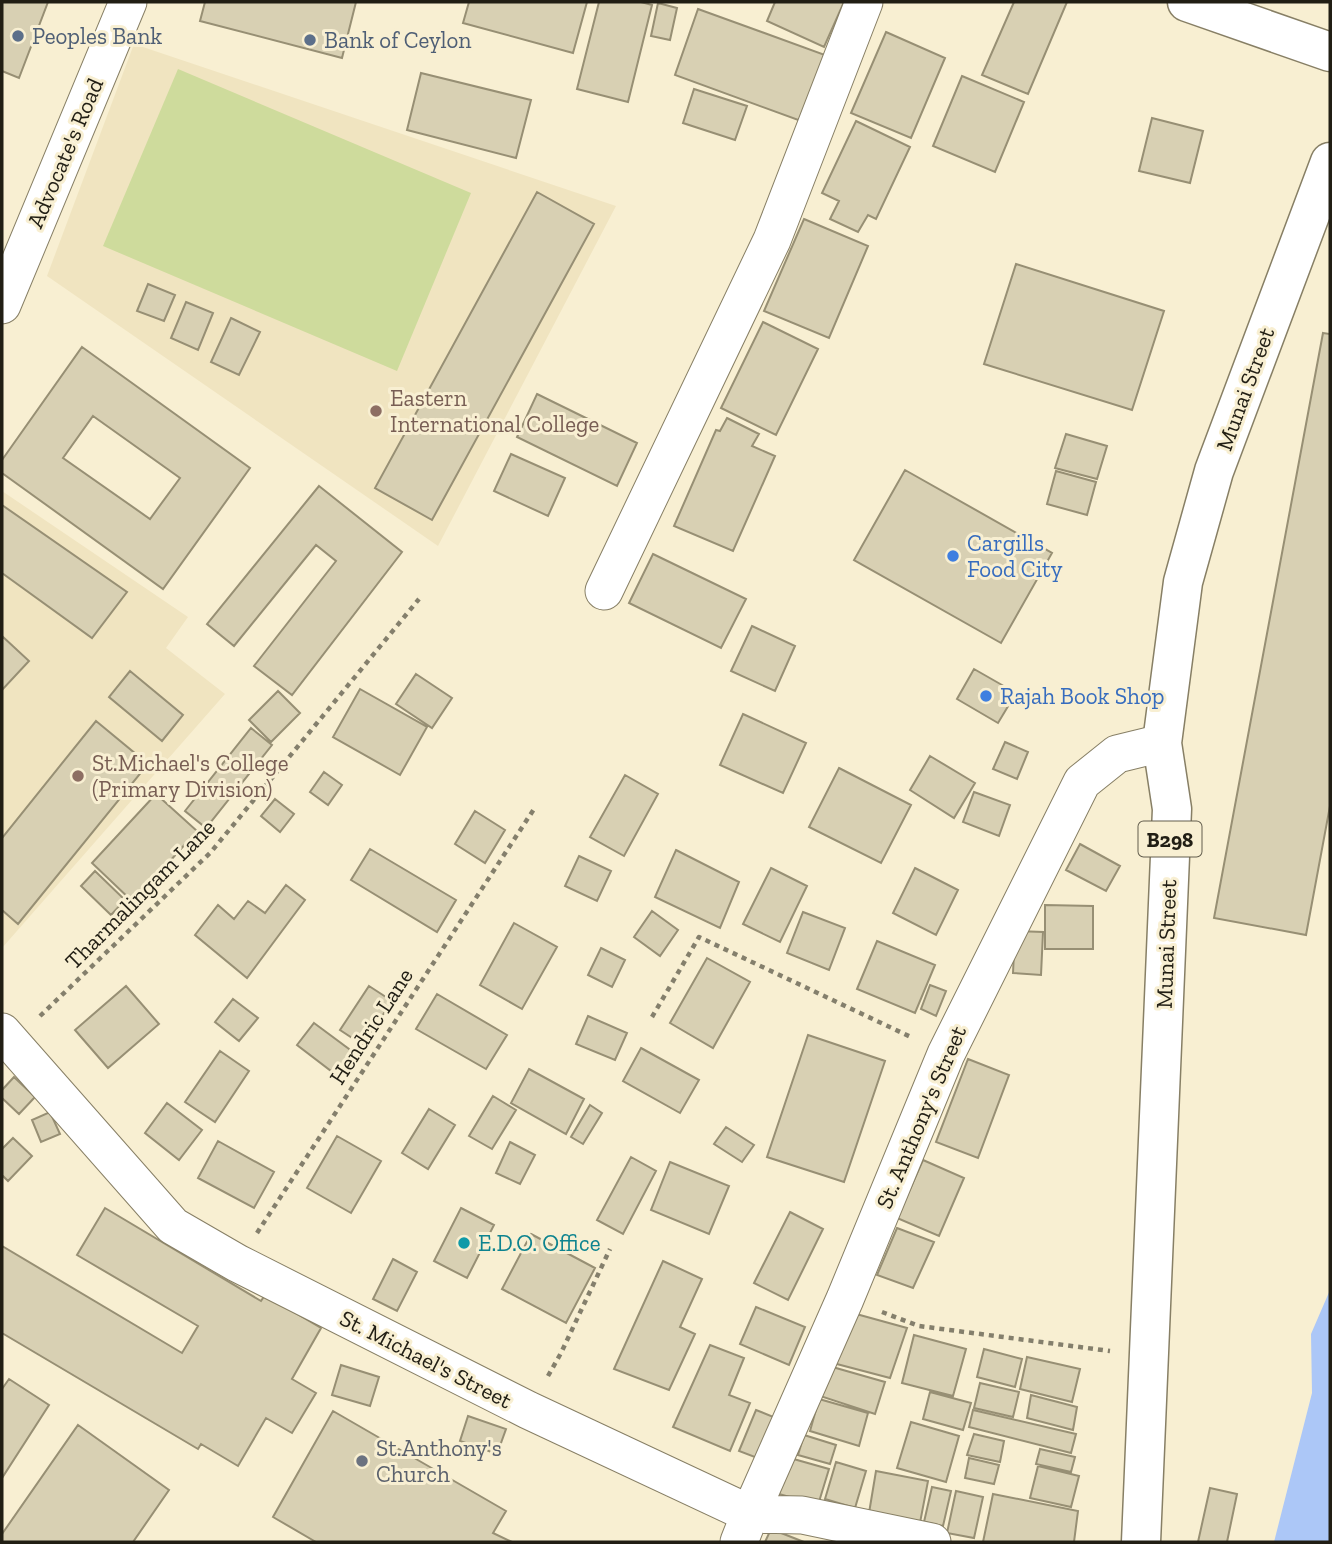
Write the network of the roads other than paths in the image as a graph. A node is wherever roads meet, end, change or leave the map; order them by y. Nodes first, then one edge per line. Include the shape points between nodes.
1 (128, 2) edge
2 (864, 2) edge
3 (1187, 2) edge
4 (1330, 52) edge
5 (1330, 162) edge
6 (2, 305) edge
7 (604, 591) dead end
8 (1162, 743) junction
9 (7, 1038) edge
10 (744, 1528) edge
11 (932, 1542) edge
12 (1141, 1542) edge

1 - 6 street, Advocate's Road
2 - 7 street via 772,240
3 - 4 main road
5 - 8 main road, Munai Street / B298 via 1203,510 1183,582
8 - 10 street, St. Anthony's Street via 1117,754 1082,782 946,1054
8 - 12 main road, Munai Street / B298 via 1172,809
9 - 10 street, St. Michael's Street via 173,1226
10 - 11 street, St. Michael's Street via 802,1515

